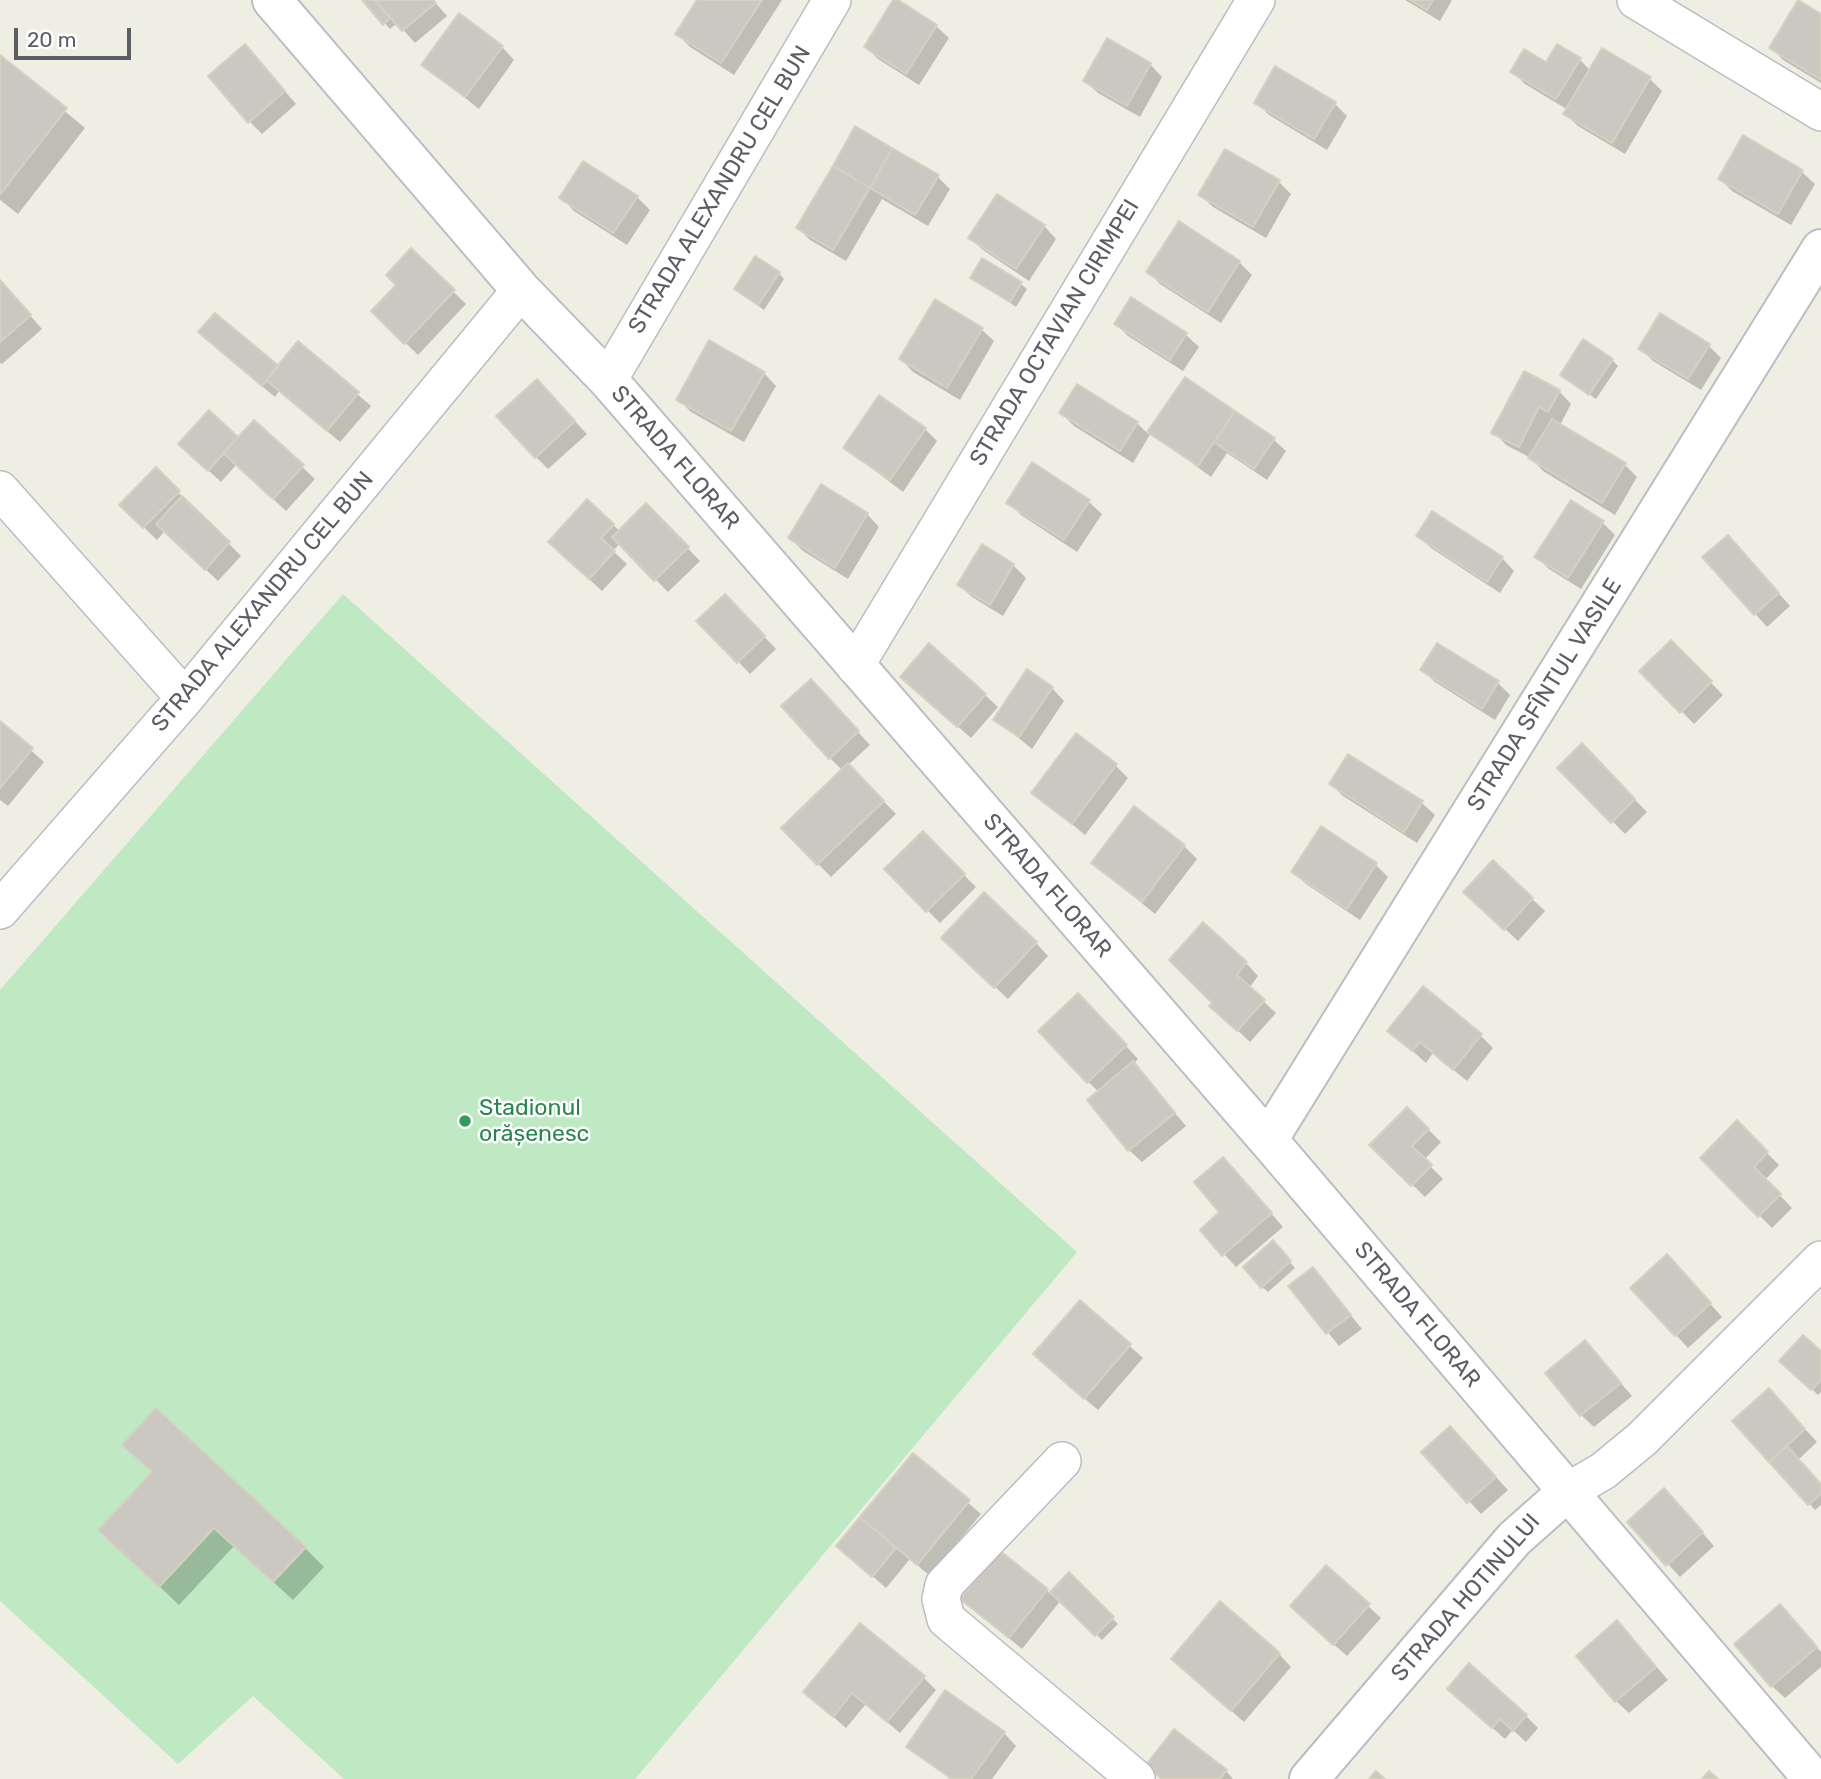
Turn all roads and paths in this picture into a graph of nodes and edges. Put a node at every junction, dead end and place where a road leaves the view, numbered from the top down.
1 (272, 0) edge
2 (832, 0) edge
3 (1256, 0) edge
4 (1636, 0) edge
5 (1821, 111) edge
6 (1821, 249) edge
7 (521, 290) junction
8 (608, 380) junction
9 (0, 489) edge
10 (855, 666) junction
11 (185, 698) junction
12 (0, 910) edge
13 (1268, 1140) junction
14 (1821, 1259) edge
15 (1062, 1461) dead end
16 (1567, 1492) junction
17 (1136, 1779) edge
18 (1309, 1779) edge
19 (1814, 1779) edge

1 - 7 street, STRADA FLORAR
2 - 8 street, STRADA ALEXANDRU CEL BUN
3 - 10 street, STRADA OCTAVIAN CIRIMPEI
4 - 5 street
6 - 13 street, STRADA SFÎNTUL VASILE
7 - 8 street, STRADA FLORAR
7 - 11 street, STRADA ALEXANDRU CEL BUN
8 - 10 street, STRADA FLORAR
9 - 11 street
10 - 13 street, STRADA FLORAR
11 - 12 street, STRADA ALEXANDRU CEL BUN
13 - 16 street, STRADA FLORAR
14 - 16 street, STRADA HOTINULUI
15 - 17 street
16 - 18 street, STRADA HOTINULUI
16 - 19 street, STRADA FLORAR

